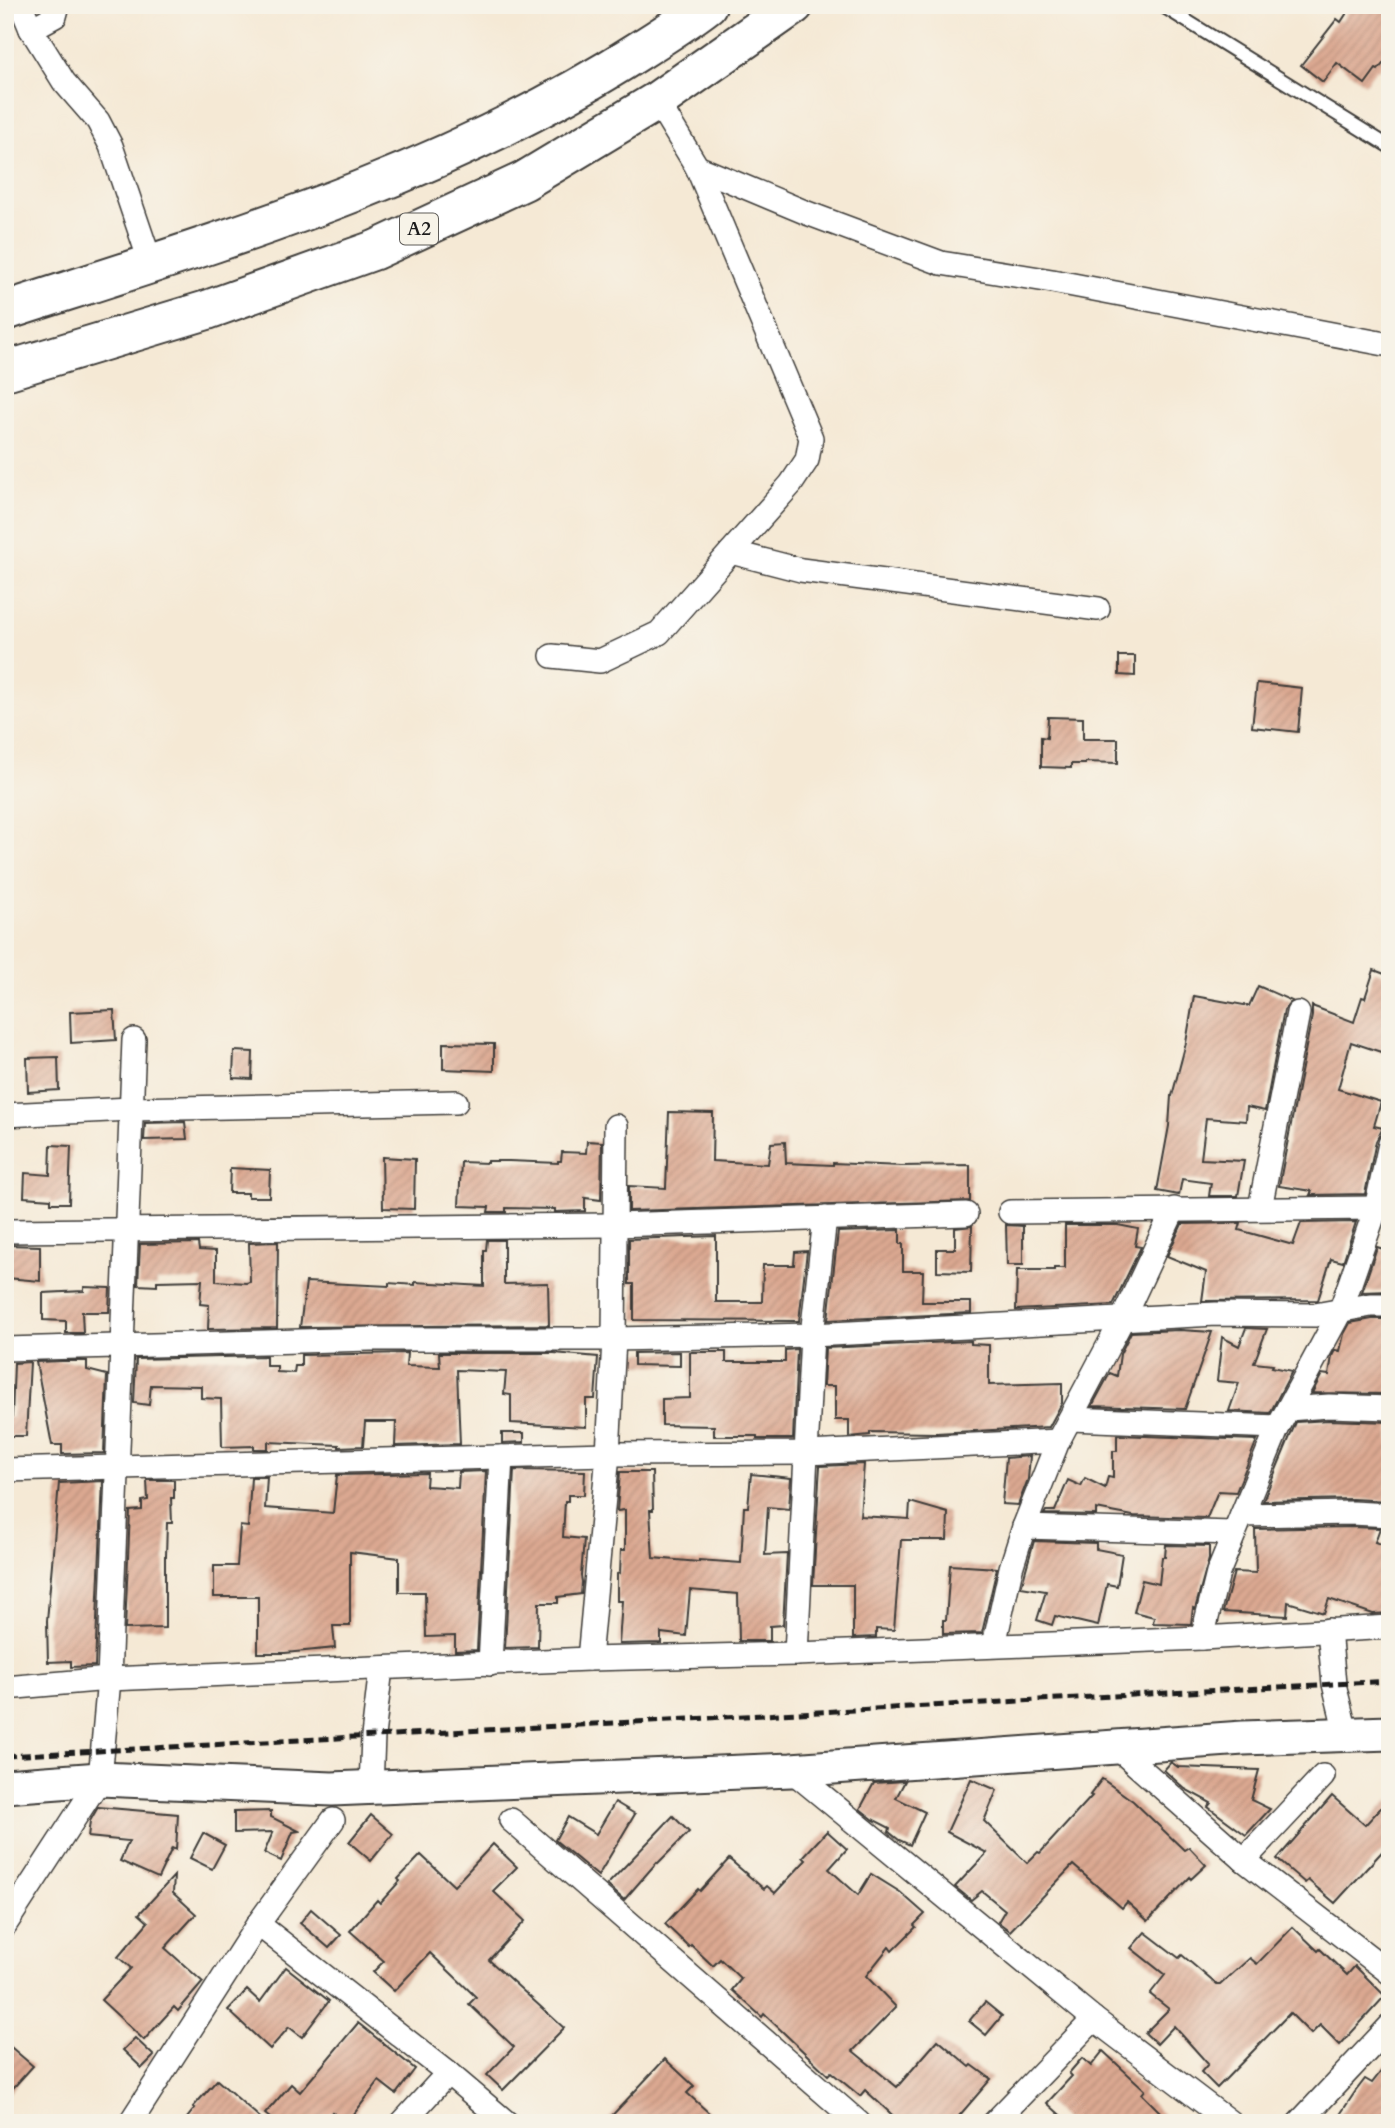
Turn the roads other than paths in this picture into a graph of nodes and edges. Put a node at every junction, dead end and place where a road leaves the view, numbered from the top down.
1 (21, 5) edge
2 (58, 5) edge
3 (708, 5) edge
4 (794, 5) edge
5 (1161, 5) edge
6 (31, 29) junction
7 (657, 100) junction
8 (1390, 147) edge
9 (697, 167) junction
10 (151, 264) junction
11 (5, 311) edge
12 (1389, 343) edge
13 (5, 371) edge
14 (731, 552) junction
15 (1098, 609) dead end
16 (552, 656) dead end
17 (1298, 1013) dead end
18 (134, 1040) dead end
19 (456, 1102) dead end
20 (131, 1109) junction
21 (5, 1115) edge
22 (616, 1126) dead end
23 (1390, 1144) edge
24 (1385, 1184) edge
25 (1260, 1208) junction
26 (1376, 1208) junction
27 (1174, 1209) junction
28 (1010, 1212) dead end
29 (966, 1214) dead end
30 (825, 1219) junction
31 (614, 1225) junction
32 (126, 1229) junction
33 (5, 1231) edge
34 (1390, 1305) edge
35 (1340, 1312) junction
36 (1122, 1320) junction
37 (812, 1335) junction
38 (614, 1339) junction
39 (121, 1346) junction
40 (5, 1349) edge
41 (1390, 1408) edge
42 (1283, 1418) junction
43 (1070, 1419) junction
44 (1058, 1441) junction
45 (807, 1453) junction
46 (608, 1454) junction
47 (501, 1457) junction
48 (117, 1467) junction
49 (5, 1470) edge
50 (1390, 1515) edge
51 (1238, 1524) junction
52 (1024, 1527) junction
53 (1390, 1627) edge
54 (1329, 1630) junction
55 (1202, 1638) junction
56 (994, 1645) junction
57 (796, 1654) junction
58 (589, 1659) junction
59 (490, 1664) junction
60 (381, 1668) junction
61 (109, 1679) junction
62 (5, 1688) edge
63 (1346, 1733) junction
64 (1390, 1733) edge
65 (1115, 1746) junction
66 (791, 1770) junction
67 (1324, 1776) dead end
68 (100, 1779) junction
69 (5, 1786) edge
70 (371, 1787) junction
71 (333, 1820) dead end
72 (511, 1820) dead end
73 (1244, 1860) junction
74 (258, 1924) junction
75 (5, 1925) edge
76 (1390, 1973) edge
77 (1094, 2019) junction
78 (1390, 2026) edge
79 (448, 2073) junction
80 (130, 2123) edge
81 (402, 2123) edge
82 (507, 2123) edge
83 (859, 2123) edge
84 (994, 2123) edge
85 (1231, 2123) edge
86 (1299, 2123) edge

1 - 6 street
2 - 6 street
3 - 10 highway
4 - 7 highway, A2
5 - 8 lane
6 - 10 street
7 - 9 street
7 - 13 highway, A2
9 - 12 street
9 - 14 street
10 - 11 highway
14 - 15 street
14 - 16 street
17 - 25 street
18 - 20 street
19 - 20 street
20 - 21 street
20 - 32 street
22 - 31 street
23 - 24 street
24 - 26 street
25 - 26 street
25 - 27 street
26 - 35 street
27 - 28 street
27 - 36 street
29 - 30 street
30 - 31 street
30 - 37 street
31 - 32 street
31 - 38 street
32 - 33 street
32 - 39 street
34 - 35 street
35 - 36 street
35 - 42 street
36 - 37 street
36 - 43 street
37 - 38 street
37 - 45 street
38 - 39 street
38 - 46 street
39 - 40 street
39 - 48 street
41 - 42 street
42 - 43 street
42 - 51 street
43 - 44 street
44 - 45 street
44 - 52 street
45 - 46 street
45 - 57 street
46 - 47 street
46 - 58 street
47 - 48 street
47 - 59 street
48 - 49 street
48 - 61 street
50 - 51 street
51 - 52 street
51 - 55 street
52 - 56 street
53 - 54 street
54 - 55 street
54 - 63 street
55 - 56 street
56 - 57 street
57 - 58 street
58 - 59 street
59 - 60 street
60 - 61 street
60 - 70 street
61 - 62 street
61 - 68 street
63 - 64 main road
63 - 65 main road
65 - 66 main road
65 - 73 street
66 - 70 main road
66 - 77 street
67 - 73 street
68 - 69 main road
68 - 70 main road
68 - 75 street
71 - 74 street
72 - 83 street
73 - 76 street
74 - 79 street
74 - 80 street
77 - 84 street
77 - 85 street
78 - 86 street
79 - 81 street
79 - 82 street

